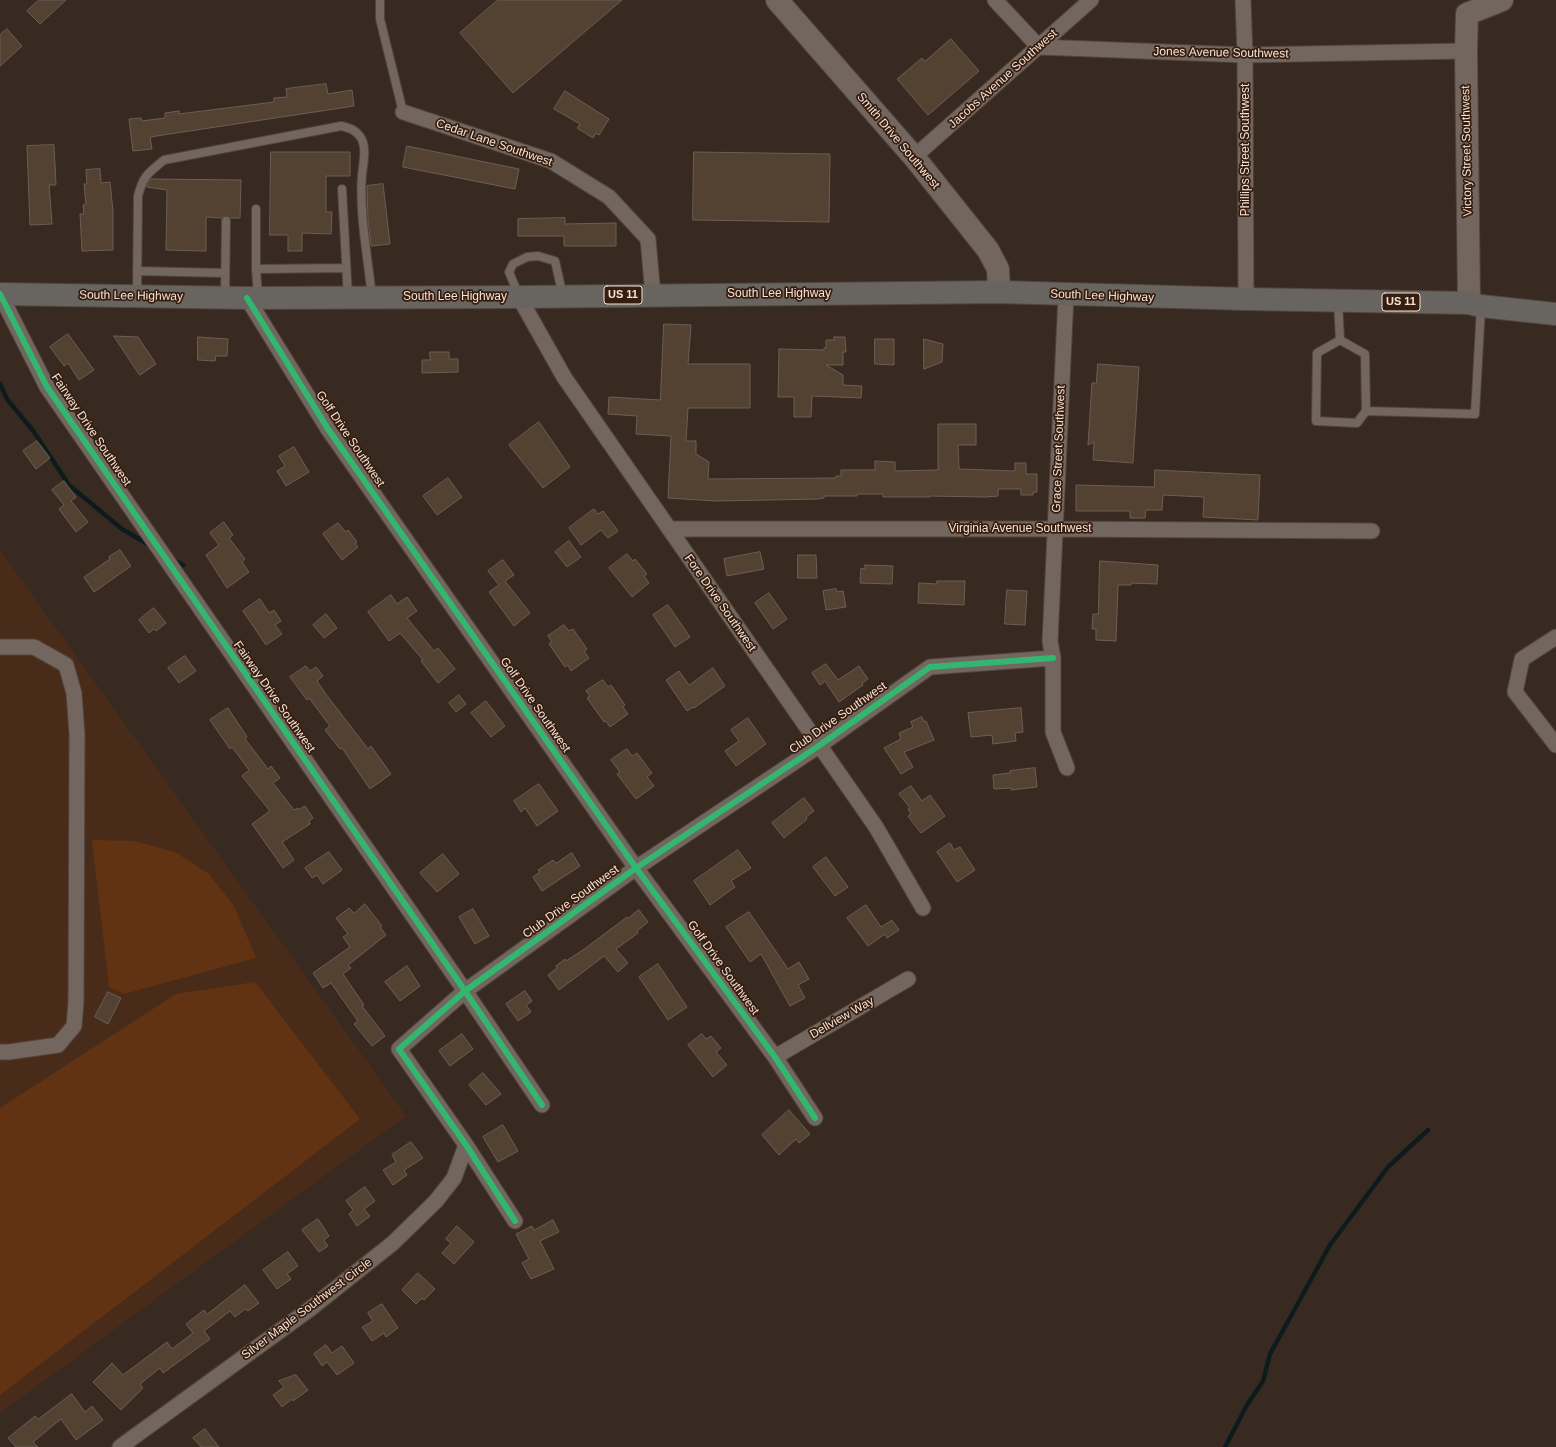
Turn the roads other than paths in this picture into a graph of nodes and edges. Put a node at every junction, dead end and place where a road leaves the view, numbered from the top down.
1 (380, 0) edge
2 (777, 0) edge
3 (995, 0) edge
4 (1091, 0) edge
5 (1243, 0) edge
6 (1502, 0) edge
7 (1468, 7) edge
8 (1039, 46) junction
9 (1466, 51) junction
10 (1246, 55) junction
11 (403, 112) joint
12 (914, 157) junction
13 (342, 190) dead end
14 (256, 209) dead end
15 (226, 221) dead end
16 (346, 268) junction
17 (256, 269) junction
18 (137, 271) junction
19 (225, 273) junction
20 (999, 292) junction
21 (0, 294) edge
22 (653, 295) junction
23 (1066, 295) junction
24 (137, 296) junction
25 (563, 296) junction
26 (225, 297) junction
27 (348, 297) junction
28 (372, 297) junction
29 (519, 297) junction
30 (252, 298) junction
31 (1246, 299) junction
32 (1338, 301) junction
33 (1475, 304) junction
34 (1556, 314) edge
35 (1340, 340) junction
36 (1366, 411) junction
37 (669, 529) junction
38 (1056, 529) junction
39 (1372, 531) dead end
40 (1556, 637) edge
41 (0, 647) edge
42 (1053, 658) junction
43 (820, 745) junction
44 (1556, 745) edge
45 (1067, 768) dead end
46 (636, 868) junction
47 (923, 908) dead end
48 (908, 979) dead end
49 (465, 991) junction
50 (0, 1052) edge
51 (775, 1057) junction
52 (542, 1105) dead end
53 (814, 1118) dead end
54 (466, 1145) junction
55 (515, 1221) dead end
56 (120, 1447) edge

1 - 11 lane
2 - 12 street, Smith Drive Southwest
3 - 8 street
4 - 8 street, Jacobs Avenue Southwest
5 - 10 street, Phillips Street Southwest
6 - 7 street
7 - 9 street, Victory Street Southwest
8 - 10 street, Jones Avenue Southwest
8 - 12 street, Jacobs Avenue Southwest
9 - 10 street, Jones Avenue Southwest
9 - 33 street, Victory Street Southwest
10 - 31 street, Phillips Street Southwest
11 - 22 street, Cedar Lane Southwest
12 - 20 street, Smith Drive Southwest
13 - 16 lane
14 - 17 lane
15 - 19 lane
16 - 17 lane
16 - 27 lane
17 - 30 lane
18 - 19 lane
18 - 24 lane
18 - 28 lane
19 - 26 lane
20 - 22 main road, South Lee Highway / US 11
20 - 23 main road, South Lee Highway / US 11
21 - 24 main road, South Lee Highway / US 11
21 - 49 street, Fairway Drive Southwest
22 - 25 main road, South Lee Highway / US 11
23 - 31 main road, South Lee Highway / US 11
23 - 38 street, Grace Street Southwest
24 - 26 main road, South Lee Highway / US 11
25 - 29 main road, South Lee Highway / US 11
25 - 29 lane
26 - 30 main road, South Lee Highway / US 11
27 - 28 main road, South Lee Highway / US 11
27 - 30 main road, South Lee Highway / US 11
28 - 29 main road, South Lee Highway / US 11
29 - 37 street, Fore Drive Southwest
30 - 46 street, Golf Drive Southwest
31 - 32 main road, South Lee Highway / US 11
32 - 33 main road, South Lee Highway / US 11
32 - 35 lane
33 - 34 main road, South Lee Highway / US 11
33 - 36 lane
35 - 36 lane
35 - 36 lane
37 - 38 street, Virginia Avenue Southwest
37 - 43 street, Fore Drive Southwest
38 - 39 street, Virginia Avenue Southwest
38 - 42 street, Grace Street Southwest
40 - 44 street
41 - 50 street
42 - 43 street, Club Drive Southwest
42 - 45 street, Grace Street Southwest
43 - 46 street, Club Drive Southwest
43 - 47 street, Fore Drive Southwest
46 - 49 street, Club Drive Southwest
46 - 51 street, Golf Drive Southwest
48 - 51 street, Dellview Way
49 - 52 street, Fairway Drive Southwest
49 - 54 street, Club Drive Southwest
51 - 53 street, Golf Drive Southwest
54 - 55 street, Club Drive Southwest
54 - 56 street, Silver Maple Southwest Circle

